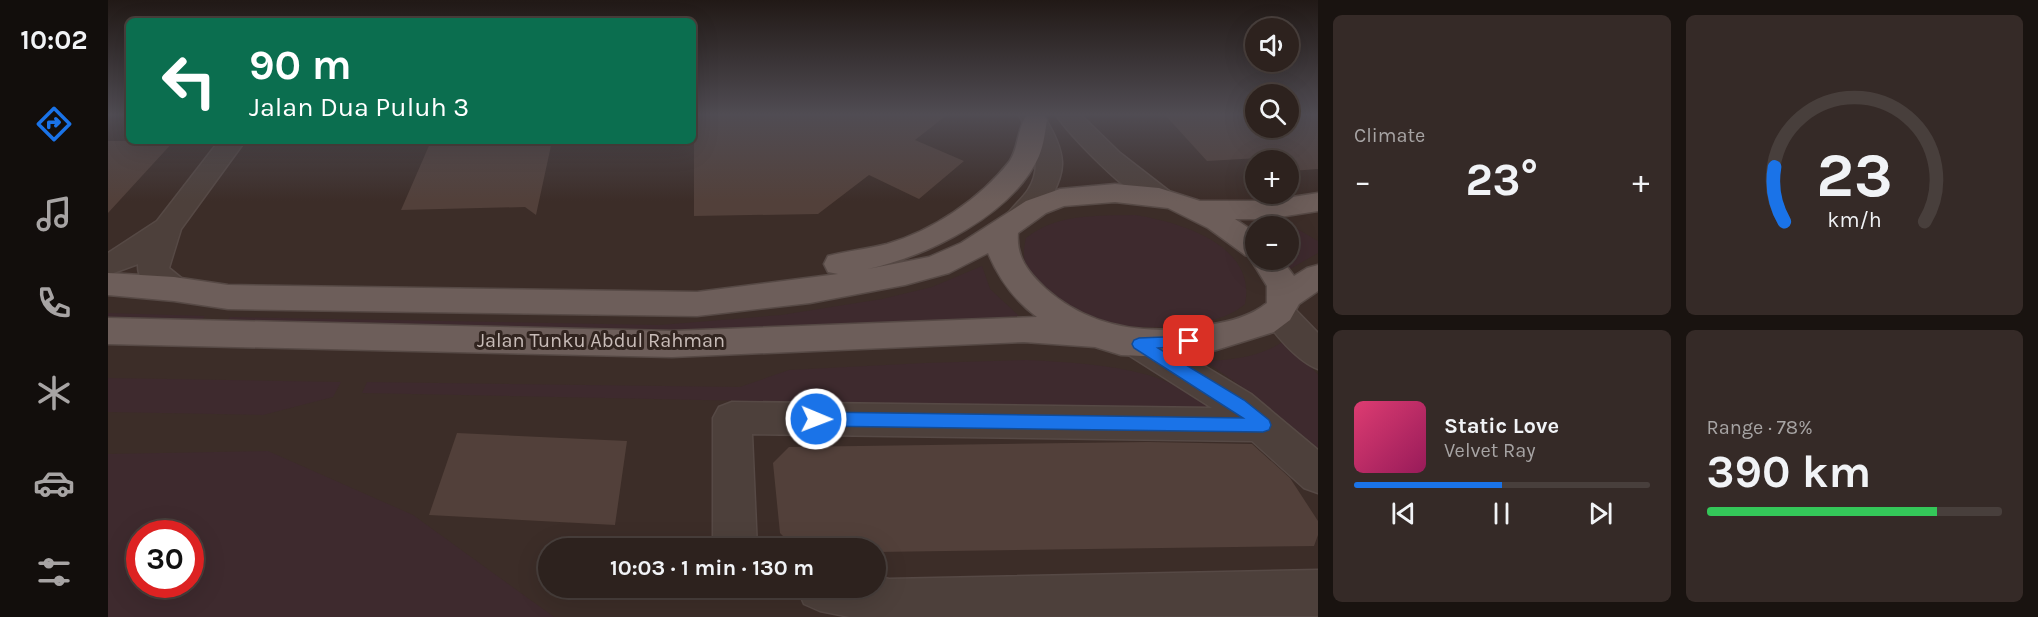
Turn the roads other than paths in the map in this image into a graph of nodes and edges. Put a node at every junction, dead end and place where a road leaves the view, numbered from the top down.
1 (230, 144) edge
2 (1029, 144) edge
3 (1046, 144) edge
4 (1093, 144) edge
5 (1159, 197) junction
6 (1318, 202) edge
7 (1200, 210) junction
8 (1012, 222) junction
9 (167, 228) junction
10 (1245, 240) edge
11 (108, 264) edge
12 (1273, 270) edge
13 (1318, 276) edge
14 (108, 284) edge
15 (174, 289) junction
16 (697, 304) junction
17 (1281, 306) junction
18 (108, 331) edge
19 (1094, 334) junction
20 (1139, 344) junction
21 (1318, 355) edge
22 (1263, 425) junction
23 (1318, 475) edge
24 (735, 538) edge
25 (1318, 593) edge
26 (869, 598) edge
27 (1066, 608) edge

1 - 9 street
2 - 16 main road
3 - 8 street
4 - 5 street
5 - 7 main road, Jalan Tunku Abdul Rahman
5 - 8 main road, Jalan Tunku Abdul Rahman
6 - 7 main road
7 - 10 main road
8 - 16 main road, Jalan Tunku Abdul Rahman
8 - 19 main road
9 - 11 street
9 - 15 street
12 - 17 main road
13 - 17 main road
14 - 15 main road, Jalan Tunku Abdul Rahman
15 - 16 main road, Jalan Tunku Abdul Rahman
17 - 20 main road
17 - 21 street
18 - 19 main road, Jalan Tunku Abdul Rahman
19 - 20 main road
20 - 22 street
22 - 23 street
22 - 24 street
25 - 27 street
26 - 27 street

